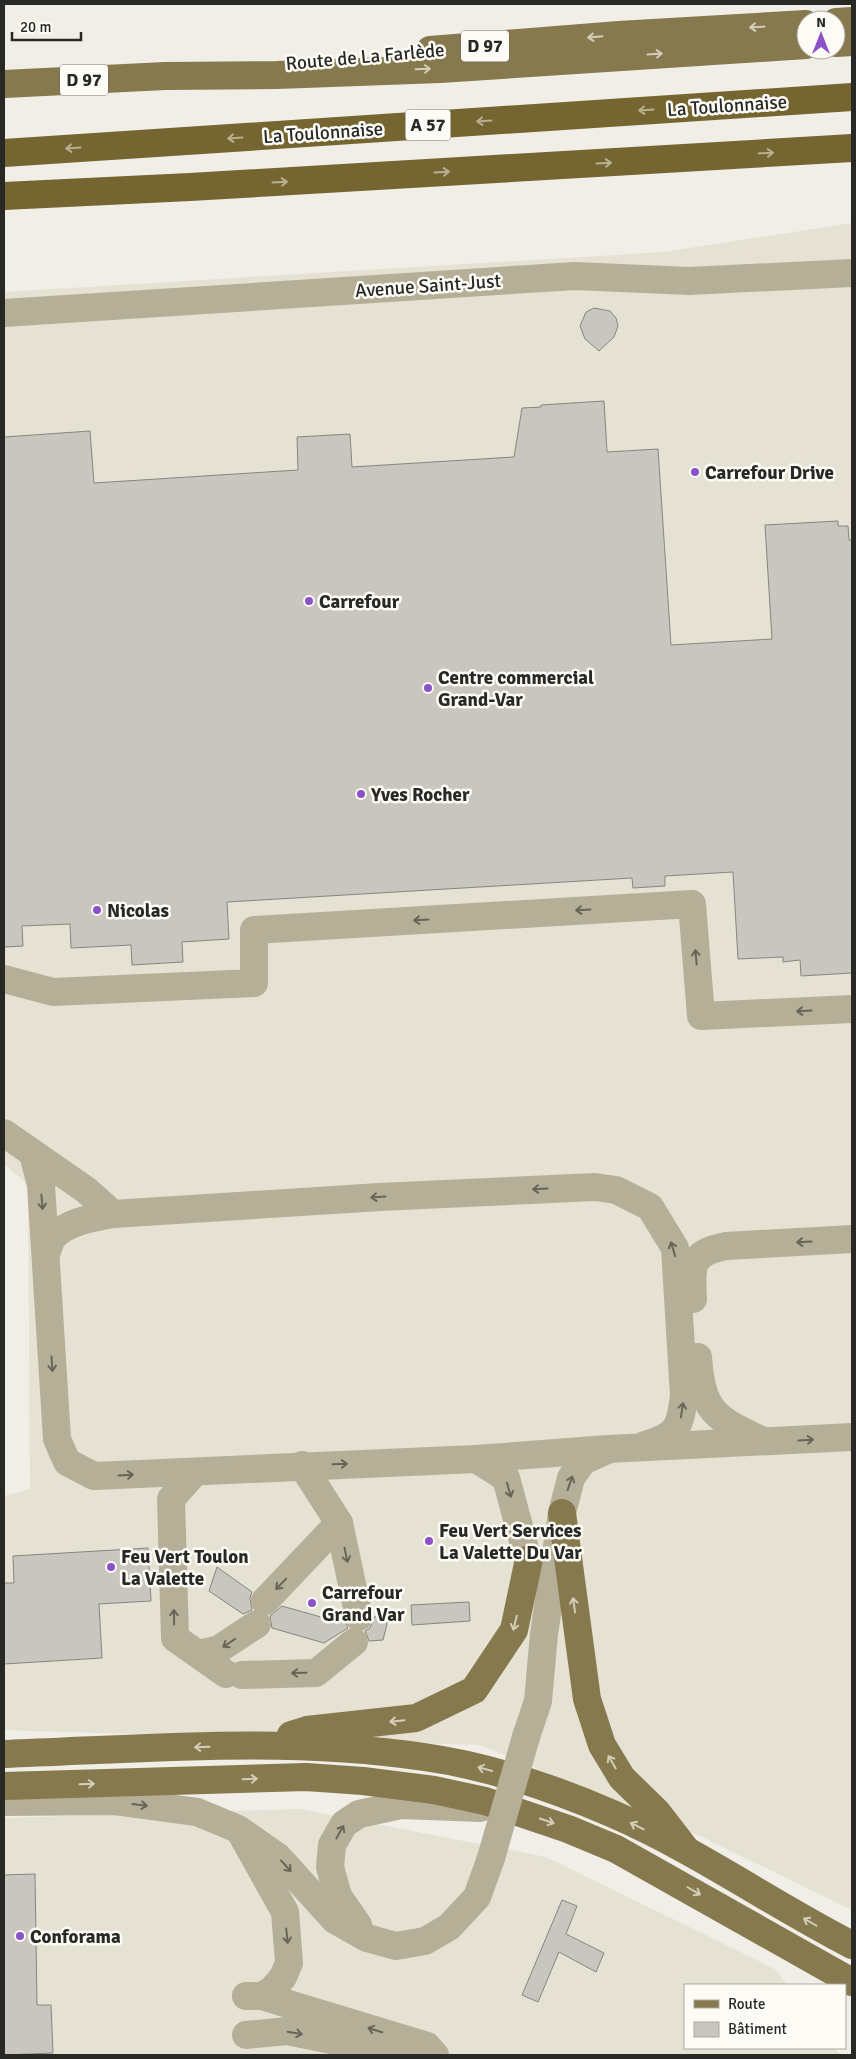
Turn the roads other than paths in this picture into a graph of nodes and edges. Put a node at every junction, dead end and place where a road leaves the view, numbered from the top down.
1 (796, 25) edge
2 (796, 46) edge
3 (164, 76) junction
4 (4, 84) edge
5 (852, 96) edge
6 (852, 148) edge
7 (4, 153) edge
8 (190, 187) junction
9 (4, 196) edge
10 (4, 208) edge
11 (852, 273) edge
12 (4, 313) edge
13 (4, 978) edge
14 (852, 1009) edge
15 (4, 1133) edge
16 (33, 1154) junction
17 (113, 1214) junction
18 (852, 1239) edge
19 (46, 1254) junction
20 (852, 1438) edge
21 (764, 1442) junction
22 (635, 1448) junction
23 (608, 1449) junction
24 (476, 1459) junction
25 (302, 1465) junction
26 (195, 1472) junction
27 (562, 1513) junction
28 (339, 1523) junction
29 (529, 1559) junction
30 (544, 1634) junction
31 (198, 1654) junction
32 (263, 1744) junction
33 (4, 1754) edge
34 (4, 1786) edge
35 (4, 1802) edge
36 (513, 1810) junction
37 (238, 1829) junction
38 (688, 1852) junction
39 (367, 1938) junction
40 (852, 1945) edge
41 (852, 1982) edge
42 (246, 2035) dead end
43 (406, 2055) edge
44 (435, 2055) edge

1 -> 3 main road, Route de La Farlède / D 97
3 -> 2 main road, Route de La Farlède / D 97
3 - 4 main road, Route de La Farlède / D 97
5 -> 7 highway, La Toulonnaise / A 57
8 -> 6 highway
8 - 9 highway
8 - 10 highway
11 - 12 street, Avenue Saint-Just
14 -> 13 street
15 - 16 street
16 - 17 street
16 -> 19 street
17 - 19 street
22 -> 17 street
18 -> 21 street
19 -> 26 street
21 -> 20 street
21 - 22 street
22 - 23 street
23 - 24 street
27 -> 23 street
25 -> 24 street
24 -> 29 street
25 - 26 street
25 - 28 street
31 -> 26 street
27 - 30 street
38 -> 27 main road
28 -> 31 street
28 -> 31 street
29 - 30 street
29 -> 32 main road
30 - 39 street, bridge
32 -> 33 main road
38 -> 32 main road
34 -> 36 main road
35 -> 37 street
39 -> 36 street
36 -> 41 main road
37 -> 39 street
37 - 44 street
40 -> 38 main road
42 -> 43 street

